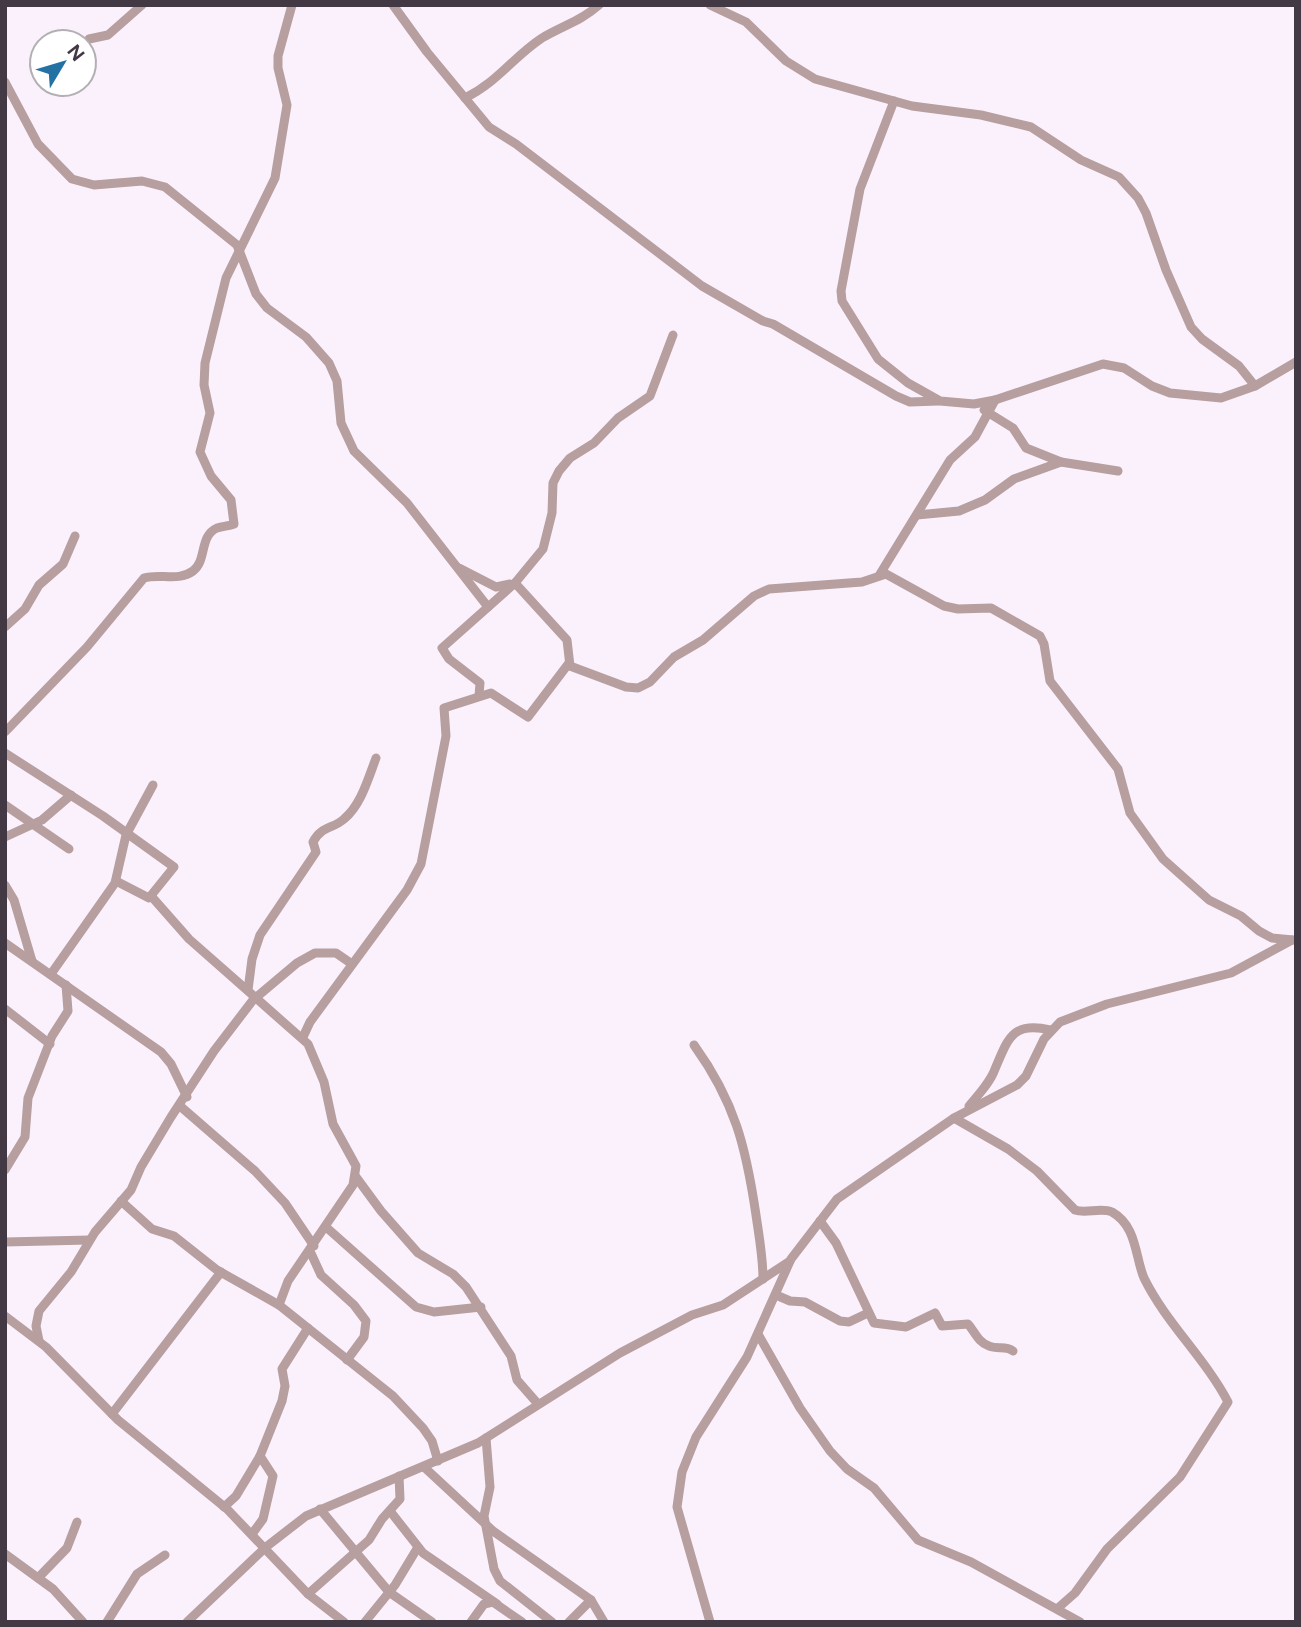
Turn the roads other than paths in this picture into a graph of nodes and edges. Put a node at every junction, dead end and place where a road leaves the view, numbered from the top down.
1 (142, 5) edge
2 (292, 5) edge
3 (393, 5) edge
4 (599, 5) edge
5 (710, 5) edge
6 (98, 35) edge
7 (5, 82) edge
8 (465, 98) junction
9 (894, 101) junction
10 (240, 250) junction
11 (673, 334) dead end
12 (1296, 362) edge
13 (1255, 386) junction
14 (995, 400) junction
15 (940, 401) junction
16 (974, 404) junction
17 (987, 412) junction
18 (1061, 462) junction
19 (1118, 471) dead end
20 (917, 515) junction
21 (75, 536) dead end
22 (459, 568) junction
23 (880, 574) junction
24 (513, 583) junction
25 (488, 607) junction
26 (5, 627) edge
27 (569, 663) junction
28 (479, 696) junction
29 (5, 732) edge
30 (5, 752) edge
31 (376, 758) dead end
32 (153, 785) dead end
33 (71, 795) junction
34 (5, 805) edge
35 (33, 824) junction
36 (126, 835) junction
37 (5, 837) edge
38 (69, 849) dead end
39 (116, 881) junction
40 (5, 885) edge
41 (152, 897) junction
42 (1294, 939) edge
43 (5, 943) edge
44 (32, 961) junction
45 (352, 964) junction
46 (51, 974) junction
47 (66, 985) junction
48 (248, 990) junction
49 (256, 997) junction
50 (5, 1009) edge
51 (1050, 1030) junction
52 (303, 1037) junction
53 (50, 1044) junction
54 (694, 1045) dead end
55 (187, 1097) junction
56 (180, 1106) junction
57 (966, 1110) junction
58 (954, 1118) junction
59 (5, 1170) edge
60 (356, 1177) junction
61 (121, 1201) junction
62 (820, 1221) junction
63 (326, 1227) junction
64 (89, 1240) junction
65 (5, 1242) edge
66 (312, 1249) junction
67 (792, 1259) junction
68 (221, 1272) junction
69 (767, 1276) junction
70 (782, 1283) junction
71 (776, 1295) junction
72 (279, 1306) junction
73 (481, 1307) junction
74 (868, 1312) junction
75 (5, 1316) edge
76 (307, 1328) junction
77 (758, 1334) junction
78 (39, 1341) junction
79 (1013, 1352) dead end
80 (347, 1360) junction
81 (538, 1404) junction
82 (112, 1413) junction
83 (486, 1438) junction
84 (260, 1456) junction
85 (438, 1461) junction
86 (424, 1467) junction
87 (399, 1476) junction
88 (224, 1507) junction
89 (320, 1509) junction
90 (390, 1511) junction
91 (78, 1522) dead end
92 (485, 1522) junction
93 (252, 1534) junction
94 (265, 1547) junction
95 (418, 1547) junction
96 (355, 1552) junction
97 (5, 1554) edge
98 (165, 1555) dead end
99 (38, 1578) junction
100 (389, 1592) junction
101 (308, 1594) junction
102 (591, 1600) junction
103 (497, 1604) junction
104 (1058, 1608) junction
105 (83, 1622) edge
106 (107, 1622) edge
107 (187, 1622) edge
108 (344, 1622) edge
109 (365, 1622) edge
110 (432, 1622) edge
111 (471, 1622) edge
112 (522, 1622) edge
113 (552, 1622) edge
114 (569, 1622) edge
115 (604, 1622) edge
116 (710, 1622) edge
117 (1080, 1622) edge

1 - 6 street
2 - 10 street
3 - 8 street
4 - 8 street
5 - 9 street
7 - 10 street
8 - 15 street
9 - 13 street
9 - 15 street
10 - 22 street
10 - 29 street
11 - 24 street
12 - 13 street
13 - 14 street
14 - 16 street
14 - 17 street
15 - 16 street
16 - 17 street
17 - 18 street
17 - 20 street
18 - 19 street
18 - 20 street
20 - 23 street
21 - 26 street
22 - 24 street
22 - 25 street
23 - 27 street
23 - 42 street
24 - 25 street
24 - 27 street
25 - 28 street
27 - 28 street
28 - 45 street
30 - 33 street
31 - 48 street
32 - 36 street
33 - 35 street
33 - 36 street
34 - 35 street
35 - 37 street
35 - 38 street
36 - 39 street
36 - 41 street
39 - 41 street
39 - 46 street
40 - 44 street
41 - 48 street
42 - 51 street
43 - 44 street
44 - 46 street
45 - 49 street
45 - 52 street
46 - 47 street
47 - 53 street
47 - 55 street
48 - 49 street
49 - 52 street
49 - 55 street
50 - 53 street
51 - 57 street
51 - 57 street
52 - 60 street
53 - 59 street
54 - 69 street
55 - 56 street
56 - 61 street
56 - 66 street
57 - 58 street
58 - 62 street
58 - 104 street
60 - 63 street
60 - 73 street
61 - 64 street
61 - 68 street
62 - 67 street
62 - 74 street
63 - 66 street
63 - 73 street
64 - 65 street
64 - 78 street
66 - 72 street
66 - 80 street
67 - 69 street
67 - 70 street
68 - 72 street
68 - 82 street
69 - 70 street
69 - 81 street
70 - 71 street
71 - 74 street
71 - 77 street
72 - 76 street
73 - 81 street
74 - 79 street
75 - 78 street
76 - 80 street
76 - 84 street
77 - 104 street
77 - 116 street
78 - 82 street
80 - 85 street
81 - 83 street
82 - 88 street
83 - 85 street
83 - 92 street
84 - 88 street
84 - 93 street
85 - 86 street
86 - 87 street
86 - 92 street
87 - 89 street
87 - 90 street
88 - 93 street
89 - 94 street
89 - 96 street
90 - 95 street
90 - 96 street
91 - 99 street
92 - 102 street
92 - 113 street
93 - 94 street
94 - 101 street
94 - 107 street
95 - 100 street
95 - 103 street
96 - 100 street
96 - 101 street
97 - 99 street
98 - 106 street
99 - 105 street
100 - 109 street
100 - 110 street
101 - 108 street
102 - 114 street
102 - 115 street
103 - 111 street
103 - 112 street
104 - 117 street

